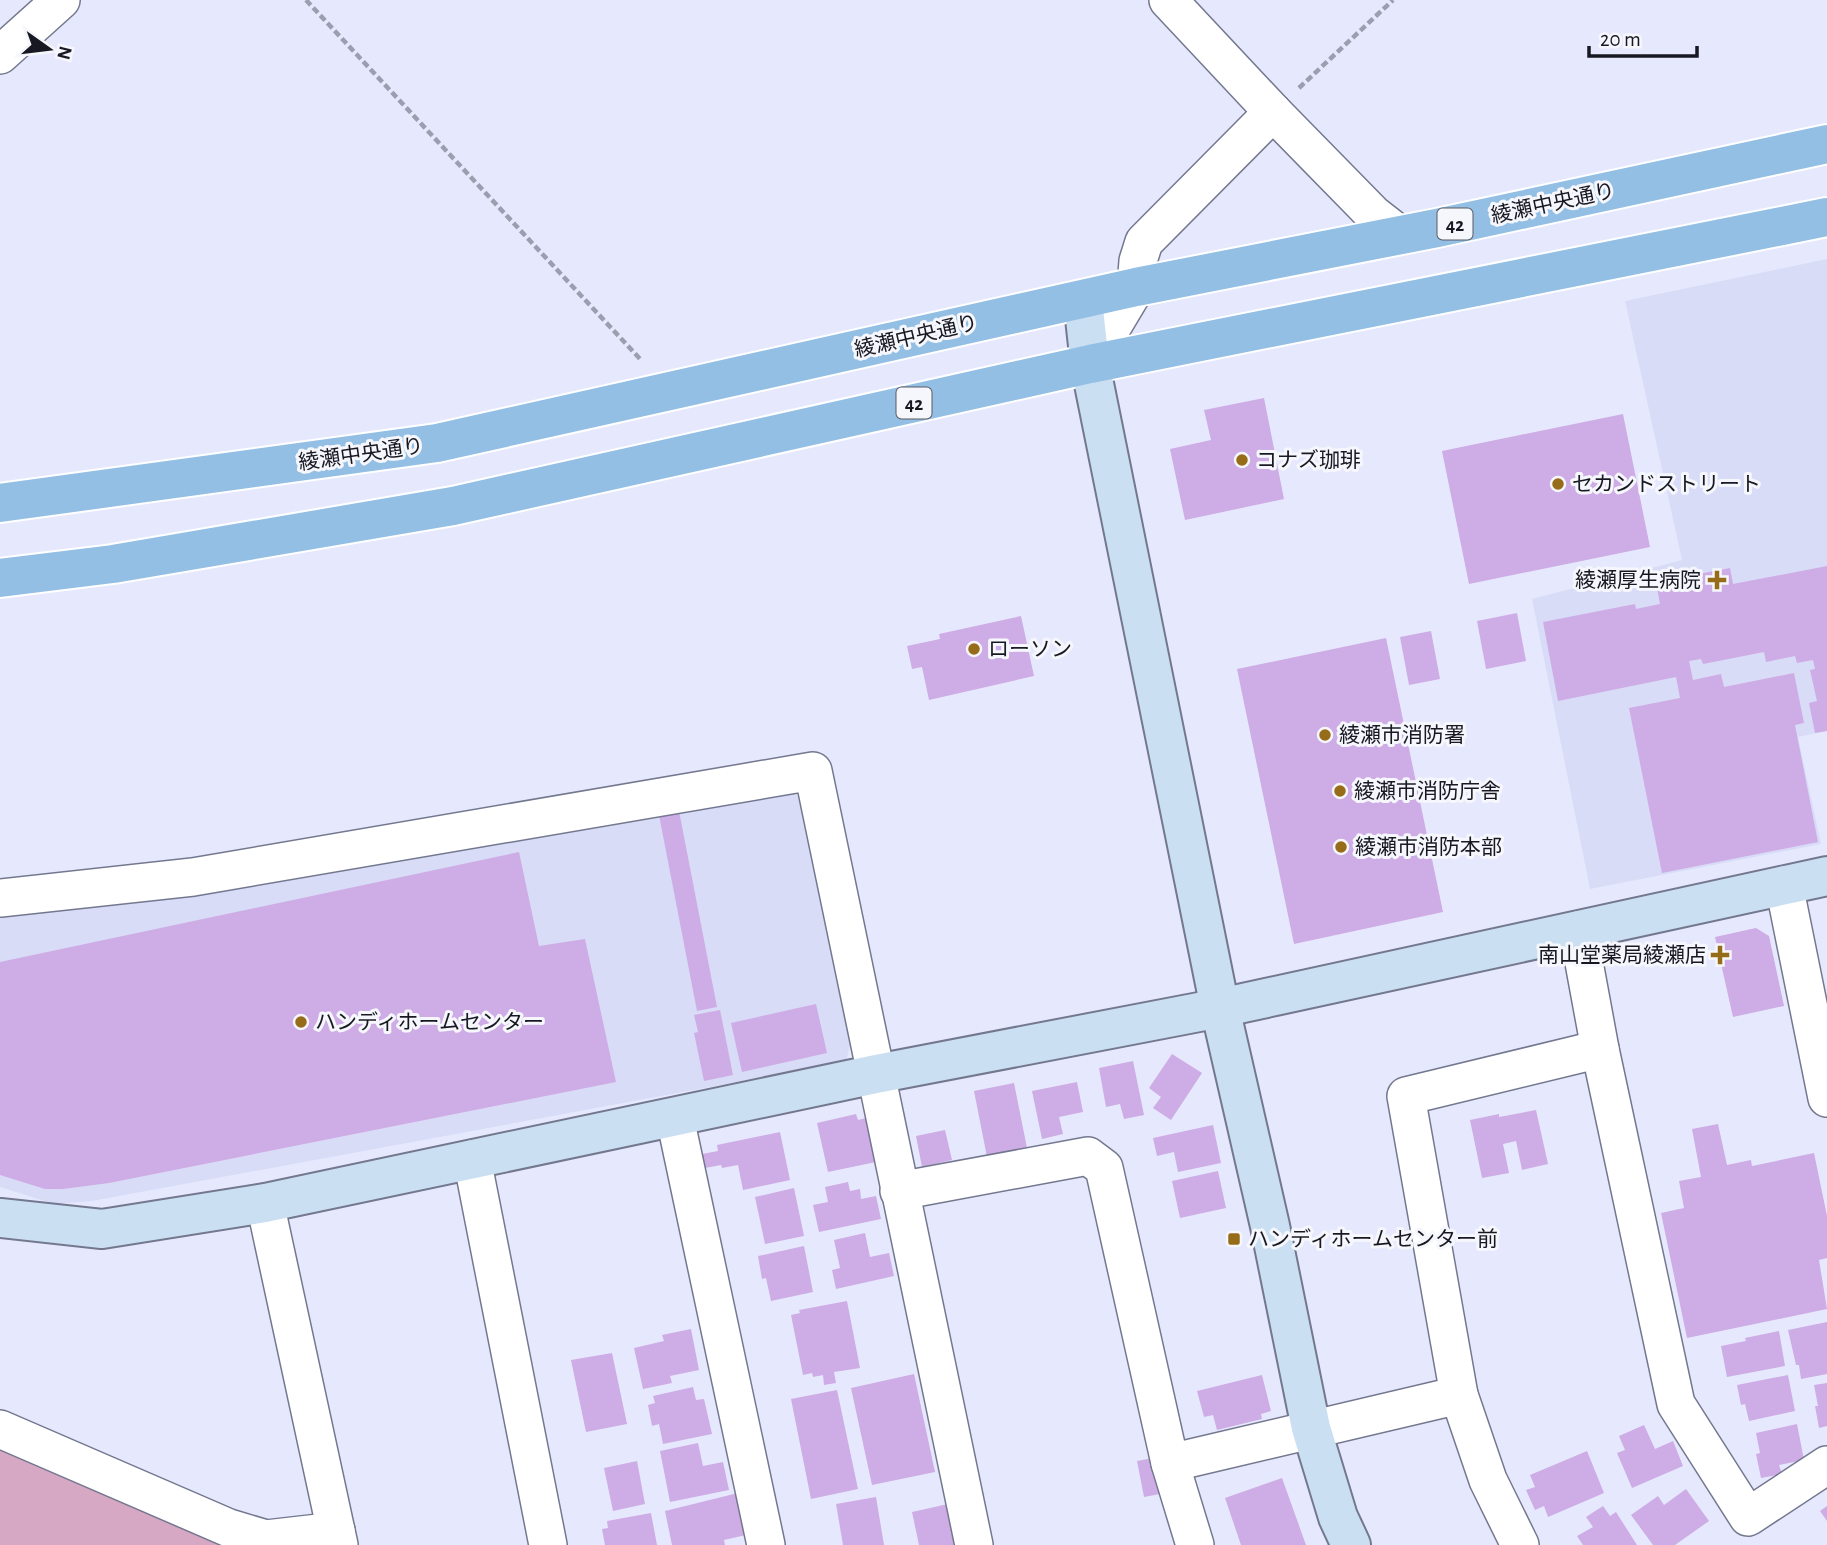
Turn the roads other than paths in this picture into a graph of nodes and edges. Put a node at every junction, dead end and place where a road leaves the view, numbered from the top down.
1 (61, 0) edge
2 (1168, 0) edge
3 (0, 55) edge
4 (1273, 112) junction
5 (1827, 144) edge
6 (1827, 217) edge
7 (1400, 235) junction
8 (1136, 287) junction
9 (1083, 300) junction
10 (1090, 364) junction
11 (0, 503) edge
12 (0, 578) edge
13 (1827, 876) edge
14 (1784, 885) junction
15 (0, 898) edge
16 (1578, 930) junction
17 (1220, 1008) junction
18 (1600, 1049) junction
19 (876, 1074) junction
20 (1827, 1098) edge
21 (675, 1118) junction
22 (472, 1159) junction
23 (900, 1191) junction
24 (265, 1203) junction
25 (0, 1218) edge
26 (1459, 1395) junction
27 (1311, 1428) junction
28 (0, 1429) edge
29 (1170, 1463) junction
30 (1827, 1465) edge
31 (338, 1538) edge
32 (548, 1545) edge
33 (766, 1545) edge
34 (974, 1545) edge
35 (1195, 1545) edge
36 (1351, 1545) edge
37 (1520, 1545) edge

1 - 3 street
2 - 4 street
4 - 7 street
4 - 8 street
5 - 7 main road, 綾瀬中央通り / 42
6 - 10 main road, 42
7 - 8 main road, 綾瀬中央通り / 42
8 - 9 main road, 綾瀬中央通り / 42
8 - 10 street
9 - 10 street
9 - 11 main road, 綾瀬中央通り / 42
10 - 12 main road, 42
10 - 17 street
13 - 14 street
14 - 16 street
14 - 20 street
15 - 19 street
16 - 17 street
16 - 18 street
17 - 19 street
17 - 27 street
18 - 26 street
18 - 30 street
19 - 21 street
19 - 23 street
21 - 22 street
21 - 33 street
22 - 24 street
22 - 32 street
23 - 29 street
23 - 34 street
24 - 25 street
24 - 31 street
26 - 27 street
26 - 37 street
27 - 29 street
27 - 36 street
28 - 31 street
29 - 35 street

